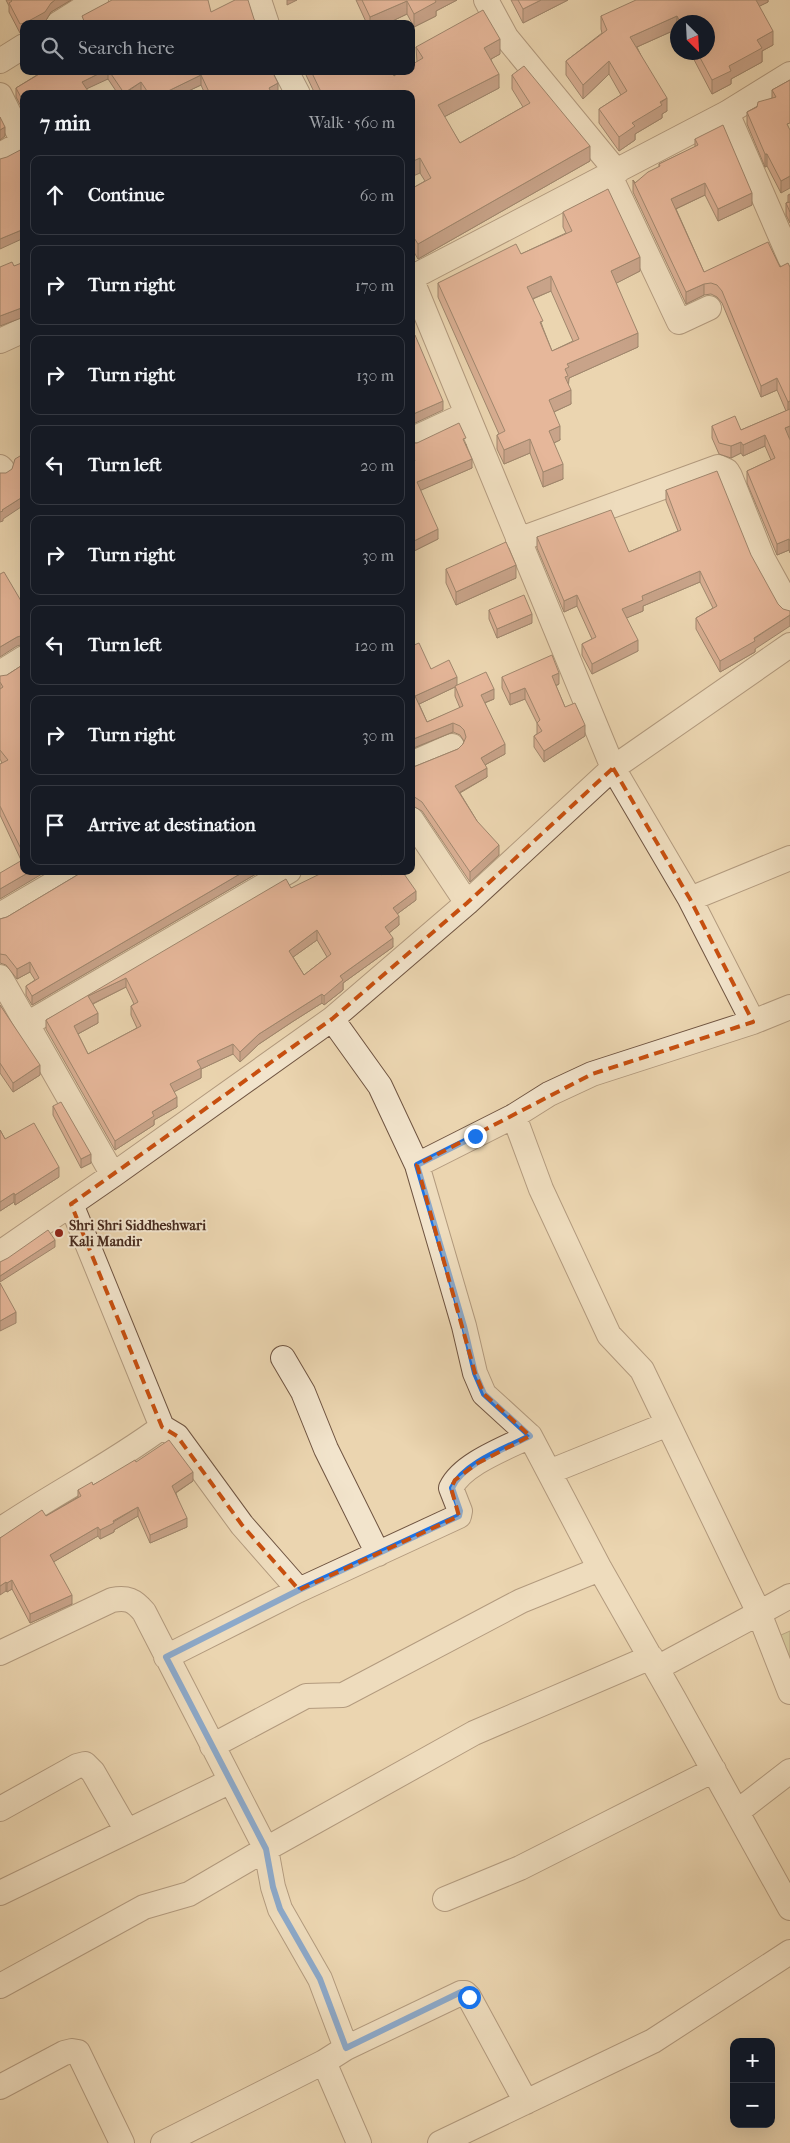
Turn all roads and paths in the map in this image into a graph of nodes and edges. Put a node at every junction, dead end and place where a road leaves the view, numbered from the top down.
1 (96, 0) edge
2 (259, 0) edge
3 (486, 0) edge
4 (64, 20) edge
5 (266, 20) edge
6 (20, 48) edge
7 (0, 61) edge
8 (790, 74) edge
9 (288, 75) edge
10 (296, 90) edge
11 (0, 95) edge
12 (727, 113) junction
13 (20, 136) edge
14 (20, 144) edge
15 (0, 155) edge
16 (614, 174) junction
17 (790, 258) edge
18 (415, 276) edge
19 (415, 288) edge
20 (709, 308) dead end
21 (20, 332) edge
22 (0, 341) edge
23 (467, 414) junction
24 (415, 438) edge
25 (518, 540) junction
26 (790, 608) edge
27 (790, 645) edge
28 (20, 660) edge
29 (0, 673) edge
30 (452, 746) dead end
31 (415, 762) edge
32 (613, 768) junction
33 (415, 825) edge
34 (790, 858) edge
35 (68, 875) edge
36 (281, 875) edge
37 (690, 899) junction
38 (467, 903) junction
39 (0, 915) edge
40 (0, 977) edge
41 (790, 1007) edge
42 (332, 1019) junction
43 (753, 1022) junction
44 (27, 1024) junction
45 (514, 1116) junction
46 (417, 1165) junction
47 (113, 1175) junction
48 (71, 1204) junction
49 (2, 1246) edge
50 (283, 1358) dead end
51 (668, 1424) junction
52 (162, 1427) junction
53 (530, 1436) junction
54 (549, 1472) junction
55 (0, 1530) edge
56 (378, 1554) junction
57 (600, 1569) junction
58 (299, 1590) junction
59 (790, 1596) edge
60 (759, 1613) junction
61 (0, 1653) edge
62 (166, 1657) junction
63 (654, 1662) junction
64 (790, 1692) edge
65 (212, 1746) junction
66 (714, 1770) junction
67 (790, 1772) edge
68 (231, 1782) junction
69 (0, 1809) edge
70 (737, 1812) junction
71 (127, 1831) junction
72 (266, 1849) junction
73 (0, 1893) edge
74 (445, 1899) dead end
75 (790, 1908) edge
76 (790, 1952) edge
77 (0, 1986) edge
78 (346, 2048) junction
79 (324, 2062) junction
80 (0, 2088) edge
81 (526, 2102) junction
82 (464, 2138) edge
83 (122, 2143) edge
84 (163, 2143) edge
85 (359, 2143) edge
86 (440, 2143) edge

1 - 4 street
2 - 5 street
3 - 16 street
6 - 7 street
8 - 12 street
9 - 10 street
11 - 13 street
12 - 16 street
12 - 17 street
14 - 15 street
16 - 18 street
16 - 20 street
19 - 23 street
21 - 22 street
23 - 24 street
23 - 25 street
25 - 26 street
25 - 32 street
27 - 32 street
28 - 29 street
30 - 31 street
32 - 37 street
32 - 38 street
33 - 38 street
34 - 37 street
35 - 39 street
36 - 44 street
37 - 43 street
38 - 42 street
40 - 44 street
41 - 43 street
42 - 46 street
42 - 47 street
43 - 45 street
44 - 47 street
45 - 46 street
45 - 51 street
46 - 53 street
47 - 48 street
48 - 49 street
48 - 52 street
50 - 56 street
51 - 54 street
51 - 60 street
52 - 55 street
52 - 58 street
53 - 54 street
53 - 56 street
54 - 57 street
56 - 58 street
57 - 63 street
57 - 65 street
58 - 62 street
59 - 60 street
60 - 63 street
60 - 64 street
61 - 62 street
62 - 65 street
63 - 66 street
63 - 72 street
65 - 68 street
66 - 70 street
66 - 74 street
67 - 70 street
68 - 71 street
68 - 72 street
69 - 71 street
70 - 75 street
71 - 73 street
72 - 77 street
72 - 78 street
76 - 81 street
78 - 79 street
78 - 81 street
79 - 84 street
79 - 85 street
80 - 83 street
81 - 82 street
82 - 86 street

